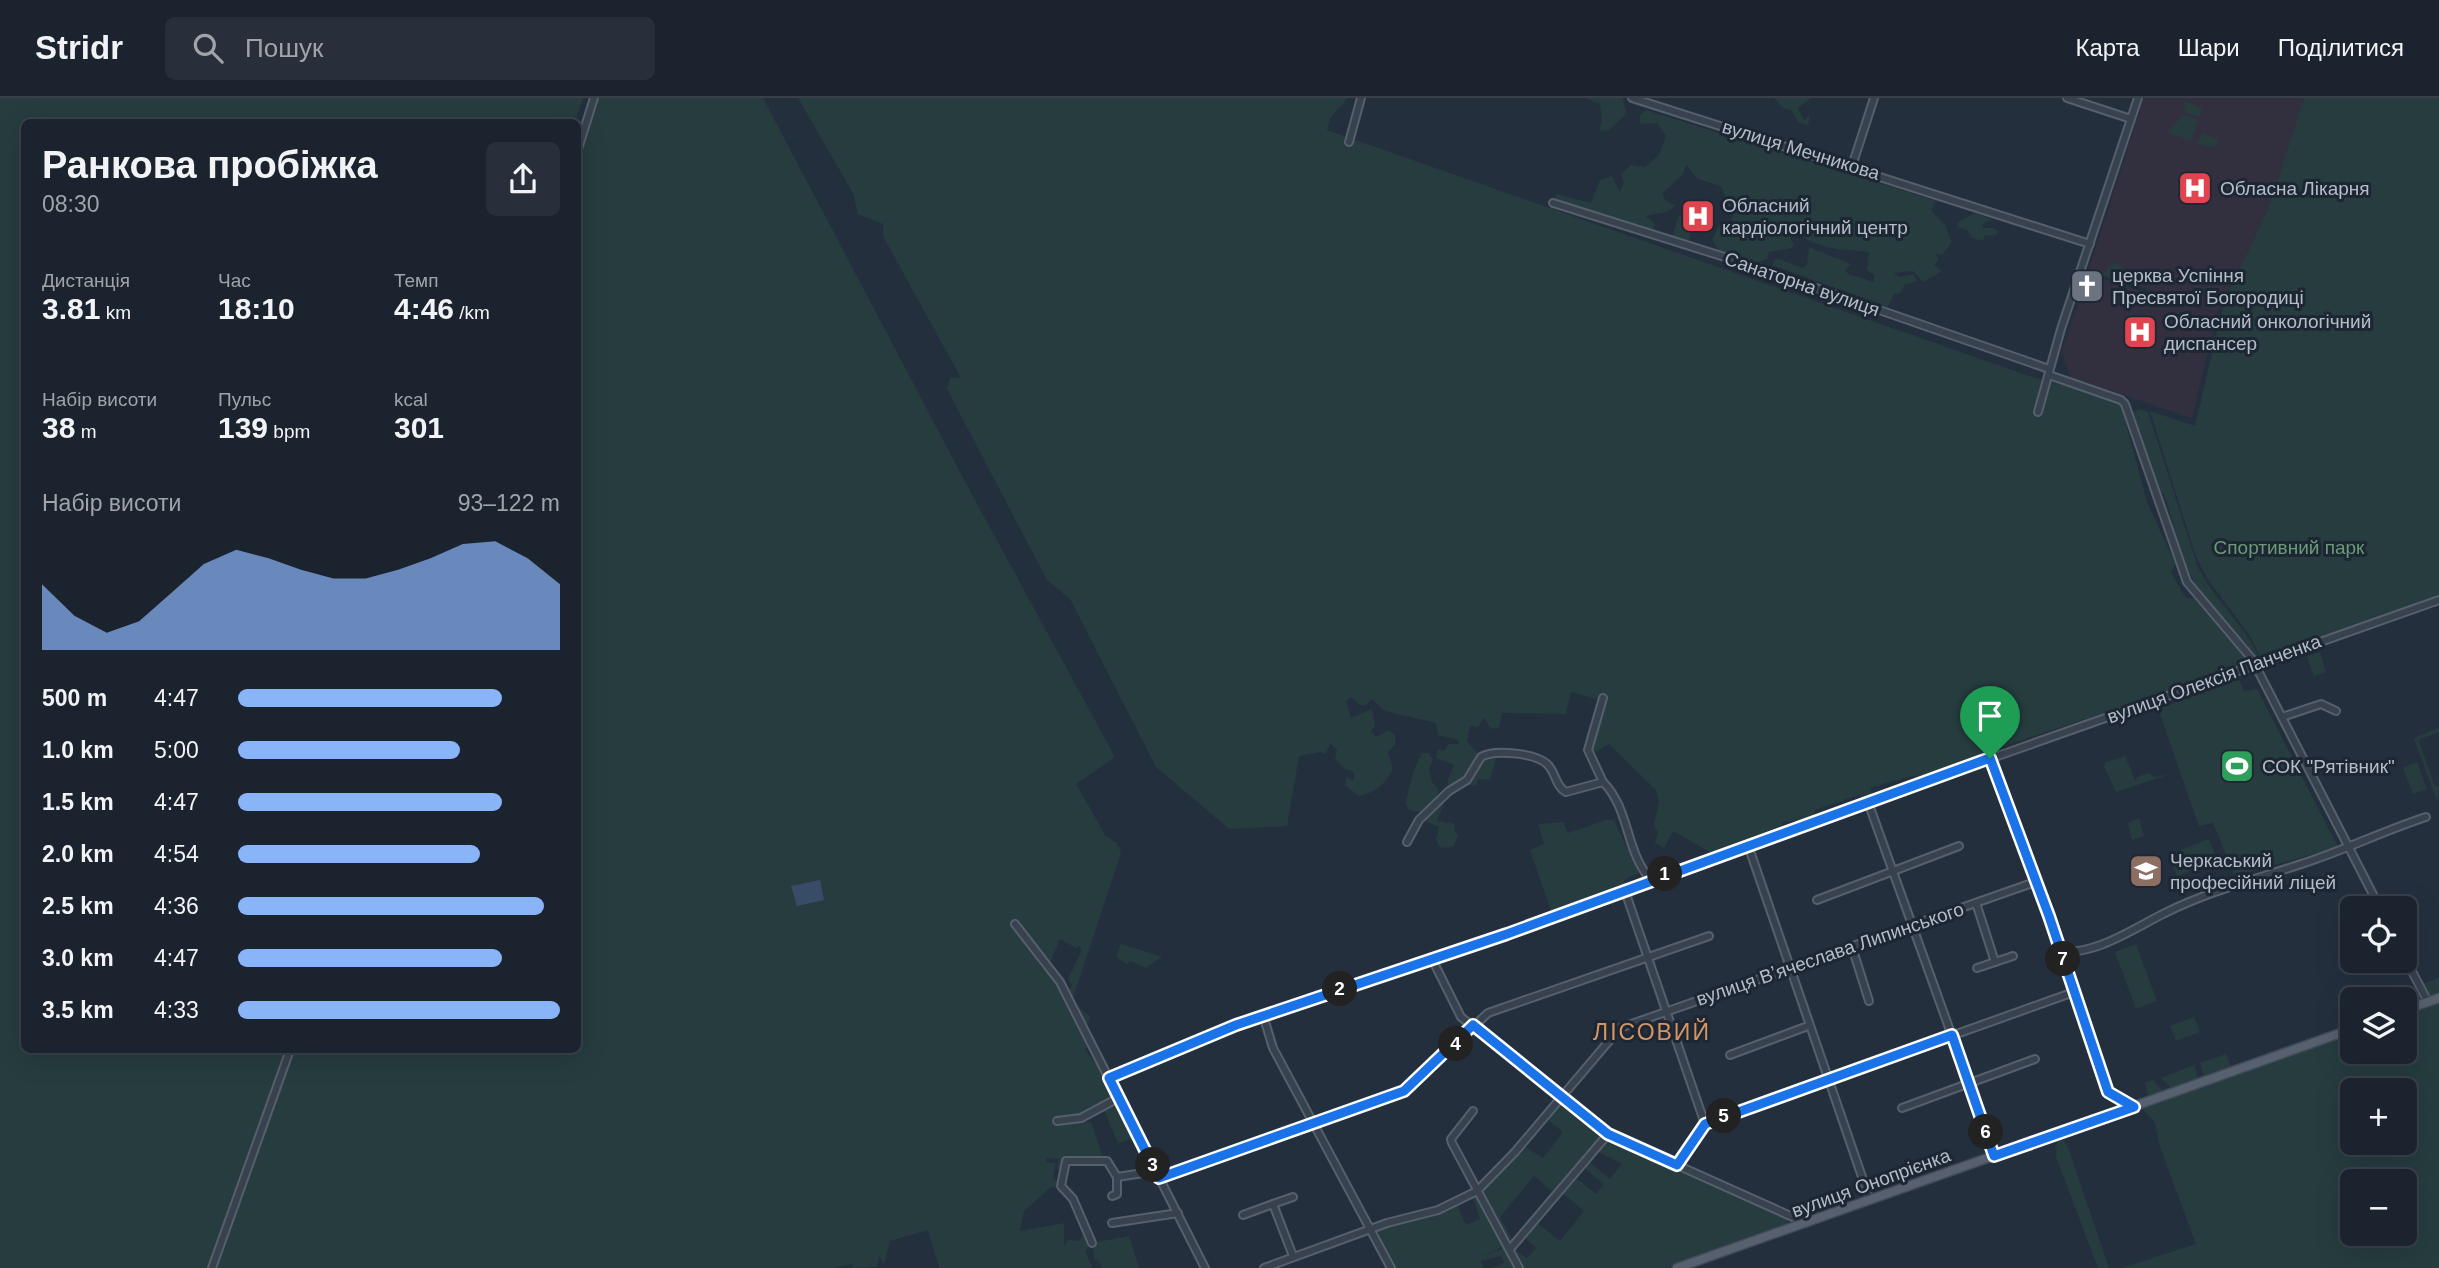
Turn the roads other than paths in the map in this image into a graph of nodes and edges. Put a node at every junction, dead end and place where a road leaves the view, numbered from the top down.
1 (594, 98) edge
2 (1361, 98) edge
3 (1632, 98) edge
4 (1874, 98) edge
5 (2067, 98) edge
6 (2138, 98) edge
7 (2131, 119) junction
8 (581, 139) edge
9 (1349, 142) dead end
10 (1852, 166) junction
11 (1553, 203) dead end
12 (2090, 244) junction
13 (2049, 372) junction
14 (2038, 412) dead end
15 (2439, 600) edge
16 (2255, 666) junction
17 (1603, 698) dead end
18 (2336, 711) dead end
19 (2282, 717) junction
20 (1990, 758) junction
21 (1603, 782) junction
22 (1868, 802) junction
23 (2426, 817) dead end
24 (1407, 842) dead end
25 (1748, 845) junction
26 (1959, 846) dead end
27 (2348, 847) junction
28 (1894, 872) junction
29 (1650, 879) junction
30 (2035, 882) junction
31 (1629, 891) junction
32 (2374, 896) edge
33 (1816, 900) dead end
34 (1976, 904) junction
35 (1015, 924) dead end
36 (1913, 926) junction
37 (1709, 936) dead end
38 (1852, 947) junction
39 (2061, 950) junction
40 (2013, 956) dead end
41 (1646, 958) junction
42 (1432, 959) junction
43 (1996, 962) junction
44 (1789, 968) junction
45 (1978, 968) dead end
46 (2413, 973) edge
47 (2074, 992) junction
48 (2439, 998) edge
49 (1869, 1001) dead end
50 (2428, 1002) junction
51 (2417, 1006) edge
52 (1664, 1013) junction
53 (1263, 1015) junction
54 (1473, 1025) junction
55 (1808, 1026) junction
56 (2340, 1033) edge
57 (1952, 1035) junction
58 (289, 1053) edge
59 (1730, 1055) dead end
60 (2035, 1059) dead end
61 (1109, 1078) junction
62 (1827, 1080) junction
63 (1968, 1082) junction
64 (1560, 1096) junction
65 (1120, 1097) junction
66 (2134, 1107) junction
67 (1902, 1108) dead end
68 (1473, 1111) dead end
69 (1057, 1121) dead end
70 (1316, 1124) junction
71 (1705, 1124) junction
72 (1608, 1134) junction
73 (1994, 1156) junction
74 (1677, 1165) junction
75 (1151, 1169) junction
76 (1117, 1177) junction
77 (1159, 1177) junction
78 (1478, 1191) junction
79 (1112, 1196) dead end
80 (1293, 1197) dead end
81 (1870, 1200) junction
82 (1273, 1204) junction
83 (1178, 1213) junction
84 (1243, 1215) dead end
85 (1112, 1223) dead end
86 (1806, 1223) junction
87 (1371, 1230) junction
88 (1092, 1243) dead end
89 (1510, 1249) junction
90 (1293, 1256) junction
91 (212, 1268) edge
92 (1205, 1268) edge
93 (1264, 1268) edge
94 (1391, 1268) edge
95 (1520, 1268) edge
96 (1677, 1268) edge

1 - 8 street
2 - 9 street
3 - 10 street, вулиця Мечникова
4 - 10 street
5 - 7 street
6 - 7 street
7 - 12 street
10 - 12 street, вулиця Мечникова
11 - 13 street, Санаторна вулиця
12 - 13 street
13 - 14 street
13 - 16 street, Санаторна вулиця
15 - 16 street, вулиця Олексія Панченка
16 - 19 street
16 - 20 street, вулиця Олексія Панченка
17 - 21 street
18 - 19 street
19 - 27 street
20 - 22 street, вулиця Олексія Панченка
20 - 30 street
21 - 24 street
21 - 29 street
22 - 25 street, вулиця Олексія Панченка
22 - 28 street
23 - 27 street
25 - 29 street, вулиця Олексія Панченка
25 - 44 street
26 - 28 street
27 - 32 street
27 - 39 street
28 - 33 street
28 - 36 street
29 - 31 street, вулиця Олексія Панченка
30 - 34 street, вулиця Вʼячеслава Липинського
30 - 39 street
31 - 41 street
31 - 42 street, вулиця Олексія Панченка
34 - 36 street, вулиця Вʼячеслава Липинського
34 - 43 street
35 - 61 street
36 - 38 street, вулиця Вʼячеслава Липинського
36 - 57 street
37 - 41 street
38 - 44 street, вулиця Вʼячеслава Липинського
38 - 49 street
39 - 47 street
40 - 43 street
41 - 52 street
41 - 54 street
42 - 53 street, вулиця Олексія Панченка
42 - 54 street
43 - 45 street
44 - 52 street, вулиця Вʼячеслава Липинського
44 - 55 street
46 - 50 street
47 - 57 street
47 - 66 street
48 - 50 main road
50 - 51 main road
52 - 64 street, вулиця Вʼячеслава Липинського
52 - 71 street
53 - 61 street, вулиця Олексія Панченка
53 - 70 street
54 - 64 street
54 - 70 street
55 - 59 street
55 - 62 street
56 - 66 main road, вулиця Онопрієнка
57 - 62 street
57 - 63 street
58 - 91 street
60 - 63 street
61 - 65 street
62 - 71 street
62 - 81 street
63 - 67 street
63 - 73 street
64 - 72 street
64 - 78 street, вулиця Вʼячеслава Липинського
65 - 69 street
65 - 75 street
66 - 73 main road, вулиця Онопрієнка
68 - 78 street
70 - 77 street
70 - 87 street
71 - 74 street
72 - 74 street
72 - 89 street
73 - 81 main road, вулиця Онопрієнка
74 - 86 street
75 - 76 street
75 - 77 street
76 - 79 street
76 - 88 street
77 - 83 street
78 - 87 street, вулиця Вʼячеслава Липинського
78 - 89 street
80 - 82 street
81 - 86 main road, вулиця Онопрієнка
82 - 84 street
82 - 90 street
83 - 85 street
83 - 92 street
86 - 96 main road, вулиця Онопрієнка
87 - 90 street, вулиця Вʼячеслава Липинського
87 - 94 street
89 - 95 street
90 - 93 street, вулиця Вʼячеслава Липинського

